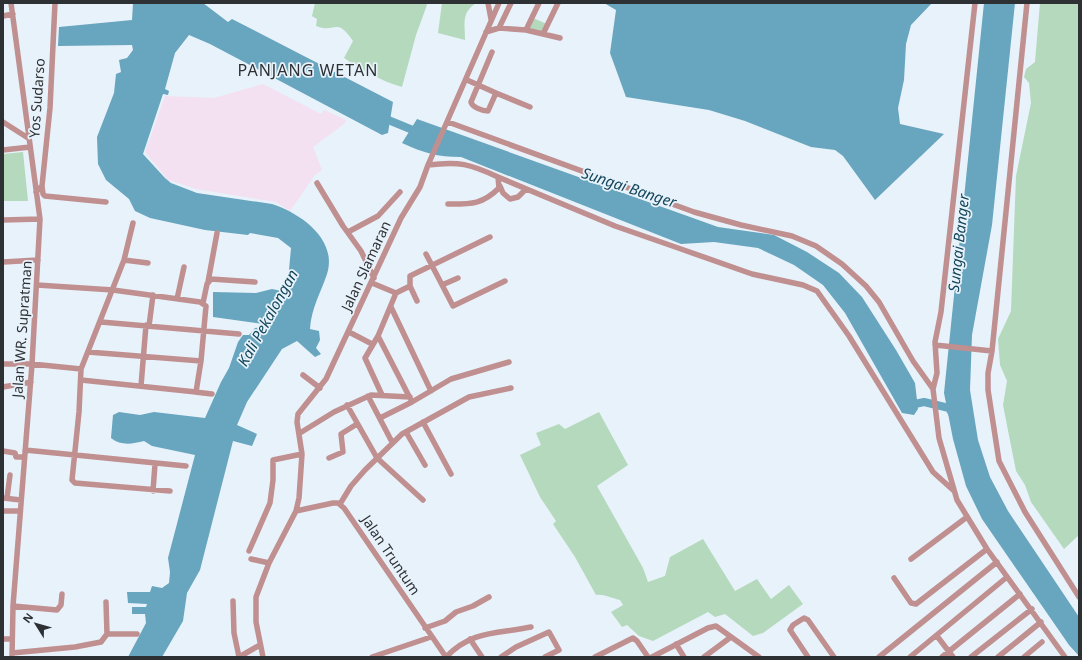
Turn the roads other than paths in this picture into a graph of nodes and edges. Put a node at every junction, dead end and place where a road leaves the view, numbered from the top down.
1 (11, 3) edge
2 (55, 3) edge
3 (488, 3) edge
4 (499, 3) edge
5 (511, 3) edge
6 (539, 3) edge
7 (558, 3) edge
8 (975, 3) edge
9 (1027, 3) edge
10 (13, 14) junction
11 (3, 16) edge
12 (491, 19) junction
13 (499, 28) junction
14 (526, 30) junction
15 (486, 32) junction
16 (543, 34) junction
17 (560, 38) dead end
18 (492, 52) dead end
19 (467, 80) junction
20 (477, 85) junction
21 (496, 93) junction
22 (530, 107) dead end
23 (3, 122) edge
24 (447, 125) junction
25 (28, 138) junction
26 (30, 147) junction
27 (3, 150) edge
28 (429, 162) junction
29 (498, 177) junction
30 (317, 183) dead end
31 (42, 186) junction
32 (500, 186) junction
33 (526, 188) junction
34 (36, 192) junction
35 (400, 192) dead end
36 (106, 202) dead end
37 (448, 204) dead end
38 (40, 219) junction
39 (3, 220) edge
40 (133, 223) dead end
41 (348, 232) junction
42 (217, 233) dead end
43 (490, 237) dead end
44 (426, 254) dead end
45 (38, 260) junction
46 (124, 260) junction
47 (3, 262) edge
48 (148, 263) dead end
49 (432, 265) junction
50 (184, 267) dead end
51 (458, 278) dead end
52 (373, 280) junction
53 (505, 281) dead end
54 (208, 282) junction
55 (255, 282) dead end
56 (37, 285) junction
57 (442, 285) junction
58 (410, 286) junction
59 (113, 290) junction
60 (396, 294) junction
61 (153, 295) junction
62 (177, 299) junction
63 (417, 301) dead end
64 (203, 303) junction
65 (391, 307) junction
66 (101, 322) junction
67 (147, 326) junction
68 (204, 330) junction
69 (349, 332) junction
70 (239, 334) dead end
71 (378, 336) junction
72 (372, 344) junction
73 (936, 345) junction
74 (991, 351) junction
75 (88, 352) junction
76 (144, 356) junction
77 (201, 362) junction
78 (509, 362) dead end
79 (3, 364) edge
80 (31, 364) junction
81 (81, 369) junction
82 (303, 375) dead end
83 (81, 380) junction
84 (31, 382) junction
85 (141, 386) junction
86 (3, 387) edge
87 (320, 388) junction
88 (511, 388) dead end
89 (431, 391) junction
90 (195, 392) junction
91 (934, 392) junction
92 (212, 394) dead end
93 (382, 395) junction
94 (368, 396) junction
95 (411, 400) junction
96 (347, 405) junction
97 (380, 418) junction
98 (423, 422) junction
99 (357, 424) junction
100 (406, 432) junction
101 (300, 433) junction
102 (392, 442) junction
103 (25, 450) junction
104 (3, 451) edge
105 (302, 454) junction
106 (74, 455) junction
107 (20, 457) junction
108 (329, 458) dead end
109 (377, 458) junction
110 (155, 464) junction
111 (425, 465) dead end
112 (186, 466) dead end
113 (451, 474) dead end
114 (10, 475) dead end
115 (154, 491) junction
116 (170, 491) dead end
117 (954, 491) junction
118 (12, 499) edge
119 (423, 500) dead end
120 (340, 504) junction
121 (3, 511) edge
122 (17, 511) junction
123 (296, 511) junction
124 (967, 517) junction
125 (987, 549) junction
126 (249, 551) dead end
127 (910, 559) dead end
128 (251, 560) dead end
129 (997, 562) junction
130 (269, 563) junction
131 (894, 578) dead end
132 (1007, 578) junction
133 (62, 594) dead end
134 (1020, 594) junction
135 (489, 597) dead end
136 (1079, 597) edge
137 (233, 601) dead end
138 (106, 602) dead end
139 (13, 606) junction
140 (1032, 609) junction
141 (1041, 622) junction
142 (531, 627) dead end
143 (425, 628) junction
144 (107, 634) junction
145 (137, 634) dead end
146 (937, 636) junction
147 (431, 637) junction
148 (731, 637) junction
149 (3, 639) edge
150 (12, 639) junction
151 (470, 639) junction
152 (1042, 642) dead end
153 (676, 644) junction
154 (260, 645) junction
155 (558, 651) junction
156 (754, 652) junction
157 (949, 652) junction
158 (12, 655) edge
159 (1063, 656) edge
160 (239, 657) edge
161 (263, 657) edge
162 (372, 657) edge
163 (446, 657) edge
164 (482, 657) edge
165 (501, 657) edge
166 (545, 657) edge
167 (561, 657) edge
168 (595, 657) edge
169 (648, 657) edge
170 (652, 657) edge
171 (684, 657) edge
172 (704, 657) edge
173 (748, 657) edge
174 (760, 657) edge
175 (808, 657) edge
176 (834, 657) edge
177 (879, 657) edge
178 (910, 657) edge
179 (942, 657) edge
180 (953, 657) edge
181 (971, 657) edge
182 (998, 657) edge
183 (1024, 657) edge

1 - 10 street, Jalan WR. Supratman
2 - 31 street, Yos Sudarso
3 - 12 street
4 - 12 street, Jalan Slamaran
5 - 13 street
6 - 14 street
7 - 16 street
8 - 73 street
9 - 74 street
10 - 11 street
10 - 25 street, Jalan WR. Supratman
12 - 15 street, Jalan Slamaran
13 - 14 street
13 - 15 street
14 - 16 street
15 - 19 street, Jalan Slamaran
16 - 17 street
18 - 20 street
19 - 20 street
19 - 24 street, Jalan Slamaran
20 - 21 street
20 - 21 street
21 - 22 street
23 - 25 street
24 - 28 street, Jalan Slamaran
24 - 91 street
25 - 26 street, Jalan WR. Supratman
26 - 27 street
26 - 34 street, Jalan WR. Supratman
28 - 29 street
28 - 52 street, Jalan Slamaran
29 - 32 street
29 - 33 street
30 - 41 street
31 - 34 street
31 - 36 street
32 - 33 street
32 - 37 street
33 - 117 street
34 - 38 street, Jalan WR. Supratman
35 - 41 street
38 - 39 street
38 - 45 street, Jalan WR. Supratman
40 - 46 street
41 - 52 street
42 - 54 street
43 - 49 street
44 - 49 street
45 - 47 street
45 - 56 street, Jalan WR. Supratman
46 - 48 street
46 - 59 street
49 - 57 street
49 - 58 street
50 - 62 street
51 - 57 street
52 - 60 street
52 - 69 street, Jalan Slamaran
53 - 57 street
54 - 55 street
54 - 64 street
56 - 59 street
56 - 80 street, Jalan WR. Supratman
58 - 60 street
58 - 63 street
59 - 61 street
59 - 66 street
60 - 65 street
61 - 62 street
61 - 67 street
62 - 64 street
64 - 68 street
65 - 71 street
65 - 89 street
66 - 67 street
66 - 75 street
67 - 68 street
67 - 76 street
68 - 70 street
68 - 77 street
69 - 72 street
69 - 87 street, Jalan Slamaran
71 - 72 street
71 - 95 street
72 - 93 street
73 - 74 street
73 - 91 street
74 - 136 street
75 - 76 street
75 - 81 street
76 - 77 street
76 - 85 street
77 - 90 street
78 - 89 street
79 - 80 street
80 - 81 street
80 - 84 street, Jalan WR. Supratman
81 - 83 street
82 - 87 street
83 - 85 street
83 - 106 street
84 - 86 street
84 - 103 street, Jalan WR. Supratman
85 - 90 street
87 - 101 street, Jalan Slamaran
88 - 98 street
89 - 95 street
90 - 92 street
91 - 117 street
93 - 94 street
93 - 95 street
94 - 96 street
94 - 97 street
95 - 97 street
96 - 99 street
96 - 101 street
97 - 102 street
98 - 100 street
98 - 113 street
99 - 108 street
99 - 109 street
100 - 102 street
100 - 111 street
101 - 105 street, Jalan Slamaran
102 - 109 street
103 - 106 street
103 - 107 street, Jalan WR. Supratman
104 - 107 street
105 - 123 street, Jalan Slamaran
105 - 126 street
106 - 110 street
106 - 115 street
107 - 118 street, Jalan WR. Supratman
109 - 119 street
109 - 120 street
110 - 112 street
110 - 115 street
114 - 118 street
115 - 116 street
117 - 124 street
118 - 122 street, Jalan WR. Supratman
120 - 123 street
120 - 143 street, Jalan Truntum
121 - 122 street
122 - 139 street, Jalan WR. Supratman
123 - 130 street, Jalan Slamaran
124 - 125 street
124 - 127 street
125 - 129 street
125 - 131 street
128 - 130 street
129 - 132 street
129 - 177 street
130 - 154 street, Jalan Slamaran
132 - 134 street
132 - 146 street
133 - 139 street
134 - 140 street
134 - 157 street
135 - 143 street
137 - 160 street
138 - 144 street
139 - 150 street, Jalan WR. Supratman
140 - 141 street
140 - 181 street
141 - 159 street
141 - 182 street
142 - 151 street
143 - 147 street, Jalan Truntum
144 - 145 street
144 - 158 street
146 - 157 street
146 - 178 street
147 - 162 street
147 - 163 street, Jalan Truntum
148 - 153 street
148 - 156 street
148 - 172 street
149 - 150 street
150 - 158 street, Jalan WR. Supratman
151 - 163 street
151 - 164 street
152 - 183 street
153 - 170 street
153 - 171 street
154 - 160 street
154 - 161 street, Jalan Slamaran
155 - 165 street
155 - 166 street
155 - 167 street
156 - 173 street
156 - 174 street
157 - 179 street
157 - 180 street
168 - 169 street
175 - 176 street

